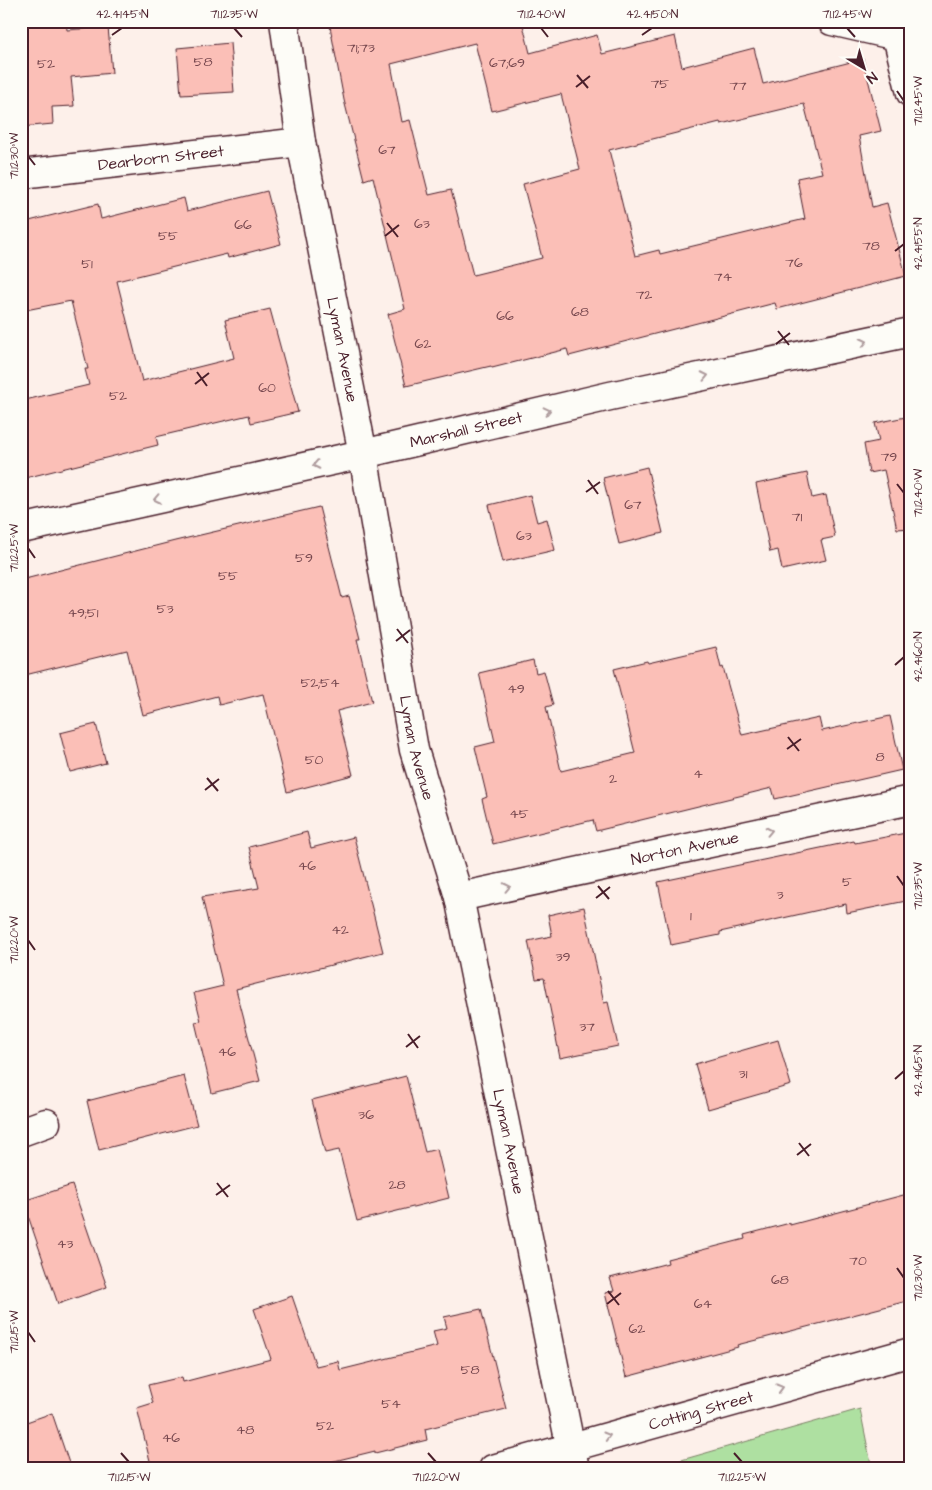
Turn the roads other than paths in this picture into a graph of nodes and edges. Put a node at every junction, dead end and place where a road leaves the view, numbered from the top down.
1 (284, 21) edge
2 (832, 21) edge
3 (911, 93) edge
4 (301, 142) junction
5 (21, 174) edge
6 (911, 332) edge
7 (363, 454) junction
8 (21, 529) edge
9 (911, 800) edge
10 (460, 898) junction
11 (911, 1352) edge
12 (572, 1458) edge
13 (492, 1469) edge

1 - 4 street, Lyman Avenue
2 - 3 street
4 - 5 street, Dearborn Street
4 - 7 street, Lyman Avenue
7 -> 6 street, Marshall Street
7 -> 8 street, Marshall Street
7 - 10 street, Lyman Avenue
10 -> 9 street, Norton Avenue
10 - 12 street, Lyman Avenue
12 -> 11 street, Cotting Street
12 - 13 street, Cotting Street

